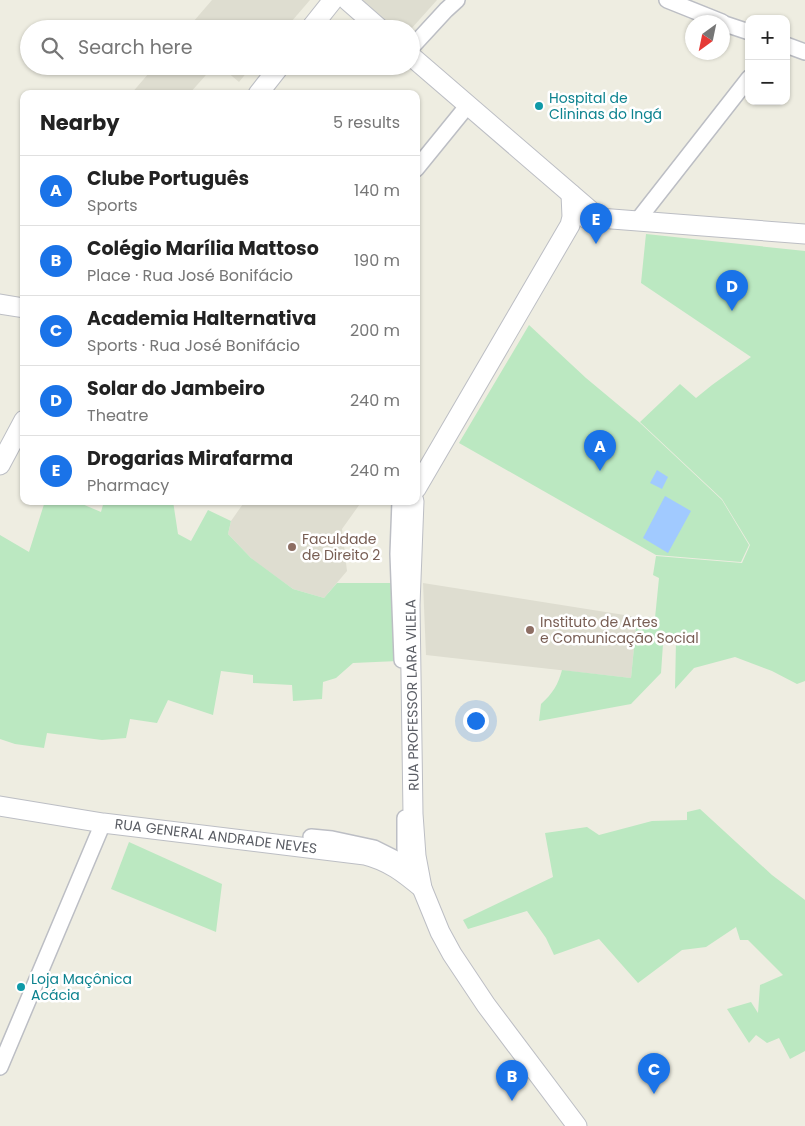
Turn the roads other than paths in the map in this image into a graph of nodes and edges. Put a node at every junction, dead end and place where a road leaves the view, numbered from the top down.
1 (333, 0) edge
2 (347, 0) edge
3 (456, 0) edge
4 (667, 0) edge
5 (703, 15) edge
6 (317, 20) edge
7 (370, 20) edge
8 (730, 27) edge
9 (745, 34) edge
10 (420, 38) edge
11 (420, 64) edge
12 (273, 75) edge
13 (745, 83) edge
14 (261, 90) edge
15 (468, 105) junction
16 (420, 164) edge
17 (570, 194) junction
18 (599, 218) junction
19 (637, 221) junction
20 (570, 225) junction
21 (805, 234) edge
22 (0, 304) edge
23 (20, 307) edge
24 (20, 427) edge
25 (0, 464) edge
26 (420, 482) edge
27 (400, 505) edge
28 (414, 505) edge
29 (0, 806) edge
30 (103, 823) junction
31 (311, 837) dead end
32 (422, 888) junction
33 (0, 1067) edge
34 (577, 1126) edge

1 - 6 street
2 - 7 street
3 - 10 street
4 - 5 street
8 - 9 street
11 - 15 street
12 - 14 street
13 - 19 street
15 - 16 street
15 - 17 street
17 - 18 street
17 - 20 street
18 - 19 street
18 - 20 street
19 - 21 street
20 - 26 street
22 - 23 street
24 - 25 street
27 - 31 street
28 - 32 street, RUA PROFESSOR LARA VILELA
29 - 30 street, RUA GENERAL ANDRADE NEVES
30 - 32 street, RUA GENERAL ANDRADE NEVES
30 - 33 street
32 - 34 street, RUA PROFESSOR LARA VILELA

